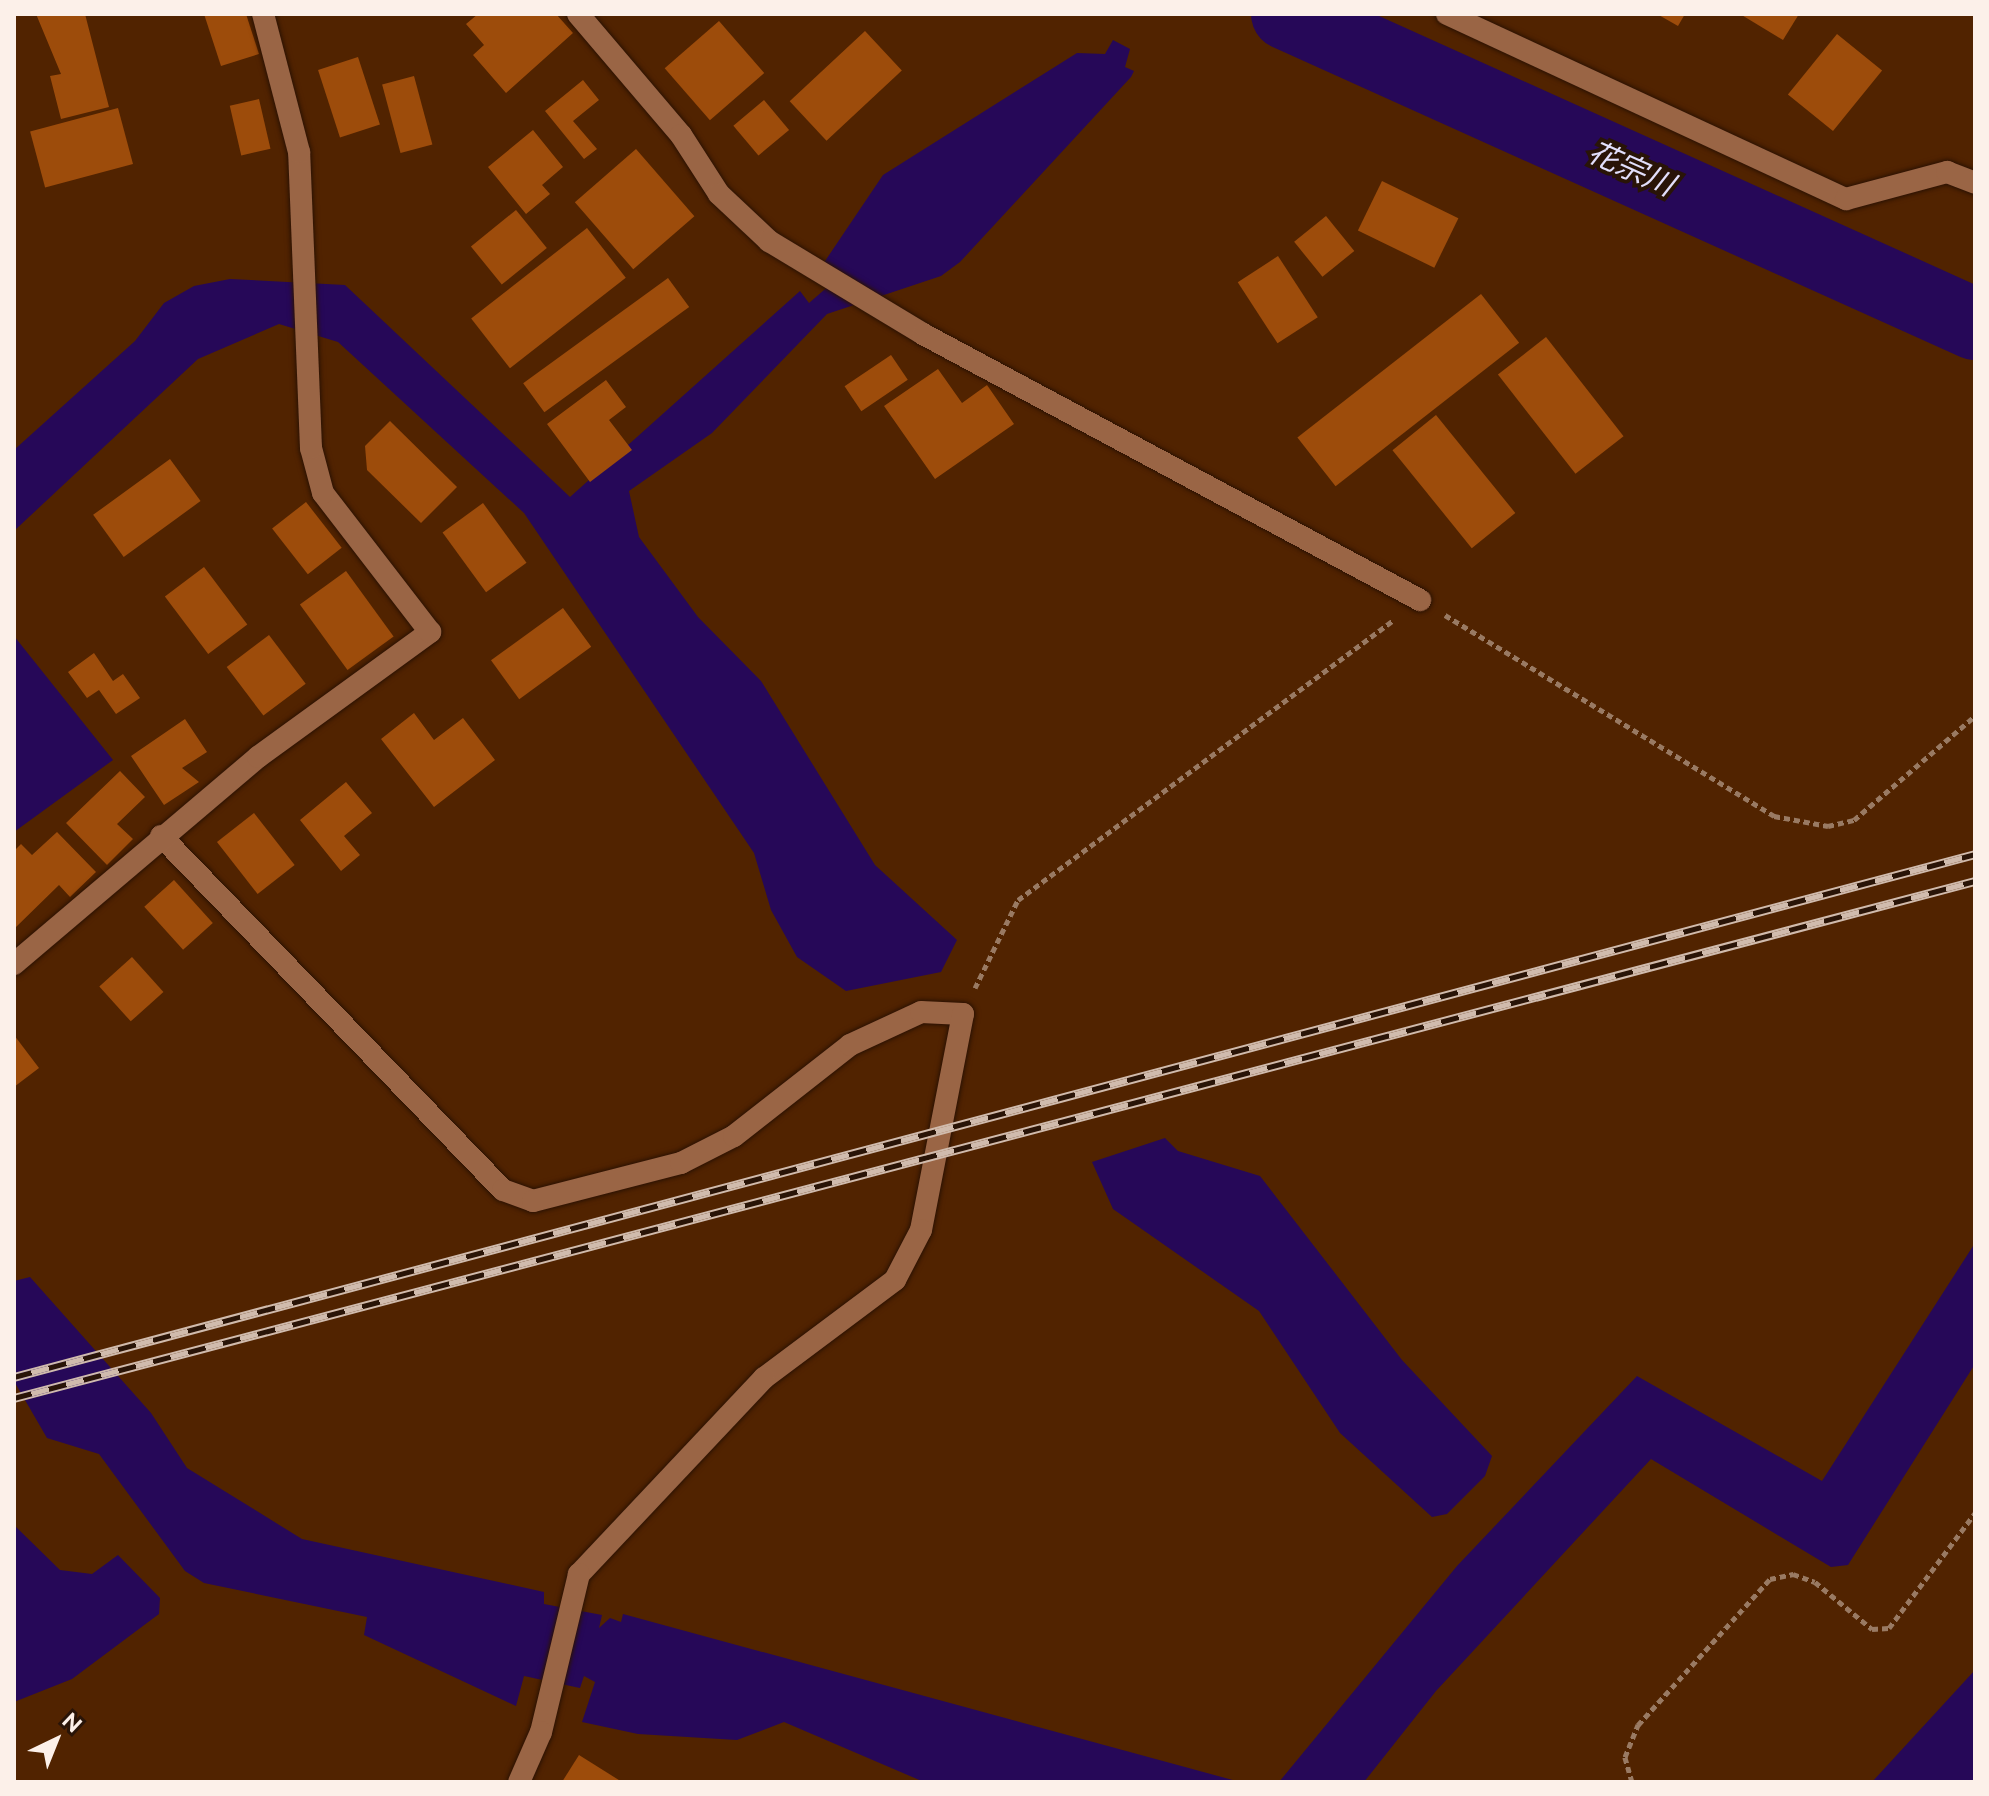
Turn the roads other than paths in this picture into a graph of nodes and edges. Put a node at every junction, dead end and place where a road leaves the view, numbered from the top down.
1 (263, 14) edge
2 (578, 14) edge
3 (1447, 14) edge
4 (1975, 183) edge
5 (1420, 600) road end
6 (161, 836) junction
7 (14, 964) edge
8 (519, 1782) edge

1 - 6 street
2 - 5 street
3 - 4 street
6 - 7 street
6 - 8 street

